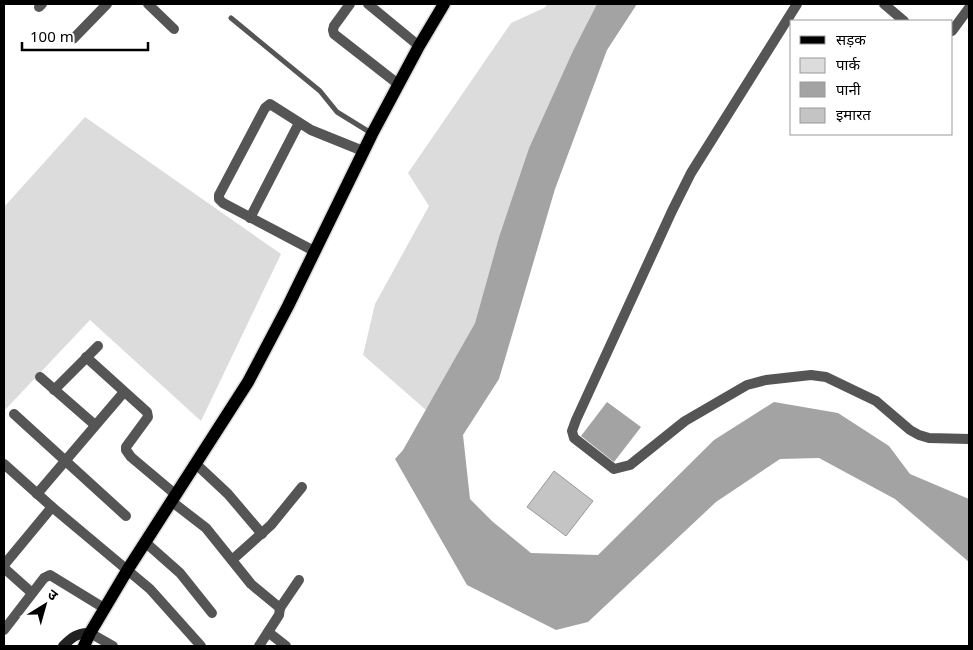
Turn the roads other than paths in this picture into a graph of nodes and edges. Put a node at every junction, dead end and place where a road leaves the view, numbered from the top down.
1 (107, 4) edge
2 (148, 4) edge
3 (350, 4) edge
4 (368, 4) edge
5 (444, 4) edge
6 (797, 4) edge
7 (884, 4) edge
8 (969, 8) edge
9 (231, 18) dead end
10 (903, 20) edge
11 (174, 29) dead end
12 (953, 31) edge
13 (73, 39) dead end
14 (419, 46) junction
15 (398, 84) junction
16 (299, 123) junction
17 (372, 134) junction
18 (363, 151) junction
19 (250, 218) junction
20 (314, 251) junction
21 (98, 346) dead end
22 (86, 357) junction
23 (40, 377) dead end
24 (54, 390) junction
25 (124, 392) junction
26 (14, 414) dead end
27 (95, 425) junction
28 (969, 438) edge
29 (65, 460) junction
30 (4, 464) edge
31 (196, 464) junction
32 (302, 487) dead end
33 (37, 494) junction
34 (173, 498) junction
35 (52, 508) junction
36 (126, 516) dead end
37 (262, 534) junction
38 (145, 542) junction
39 (232, 560) junction
40 (4, 566) edge
41 (128, 569) junction
42 (298, 580) dead end
43 (32, 593) junction
44 (104, 608) junction
45 (280, 608) junction
46 (212, 613) dead end
47 (4, 630) edge
48 (268, 632) junction
49 (90, 633) junction
50 (63, 646) edge
51 (84, 646) edge
52 (114, 646) edge
53 (201, 646) edge
54 (259, 646) edge
55 (286, 646) edge

1 - 13 street
2 - 11 street
3 - 15 street
4 - 14 street
5 - 14 main road
6 - 28 street
7 - 10 street
8 - 12 street
9 - 17 lane
14 - 15 main road
15 - 17 main road
16 - 18 street
16 - 19 street
16 - 19 street
17 - 18 main road
18 - 20 main road
19 - 20 street
20 - 31 main road
21 - 22 street
22 - 24 street
22 - 25 street
23 - 24 street
24 - 27 street
25 - 27 street
25 - 34 street
26 - 29 street
27 - 29 street
29 - 33 street
29 - 36 street
30 - 33 street
31 - 34 main road
31 - 37 street
32 - 37 street
33 - 35 street
34 - 38 main road
34 - 39 street
35 - 40 street
35 - 41 street
37 - 39 street
38 - 41 main road
38 - 46 street
39 - 45 street
40 - 43 street
41 - 44 main road
41 - 53 street
42 - 45 street
43 - 44 street
43 - 47 street
44 - 49 main road
45 - 48 street
48 - 54 street
48 - 55 street
49 - 50 street
49 - 51 main road
49 - 52 street

